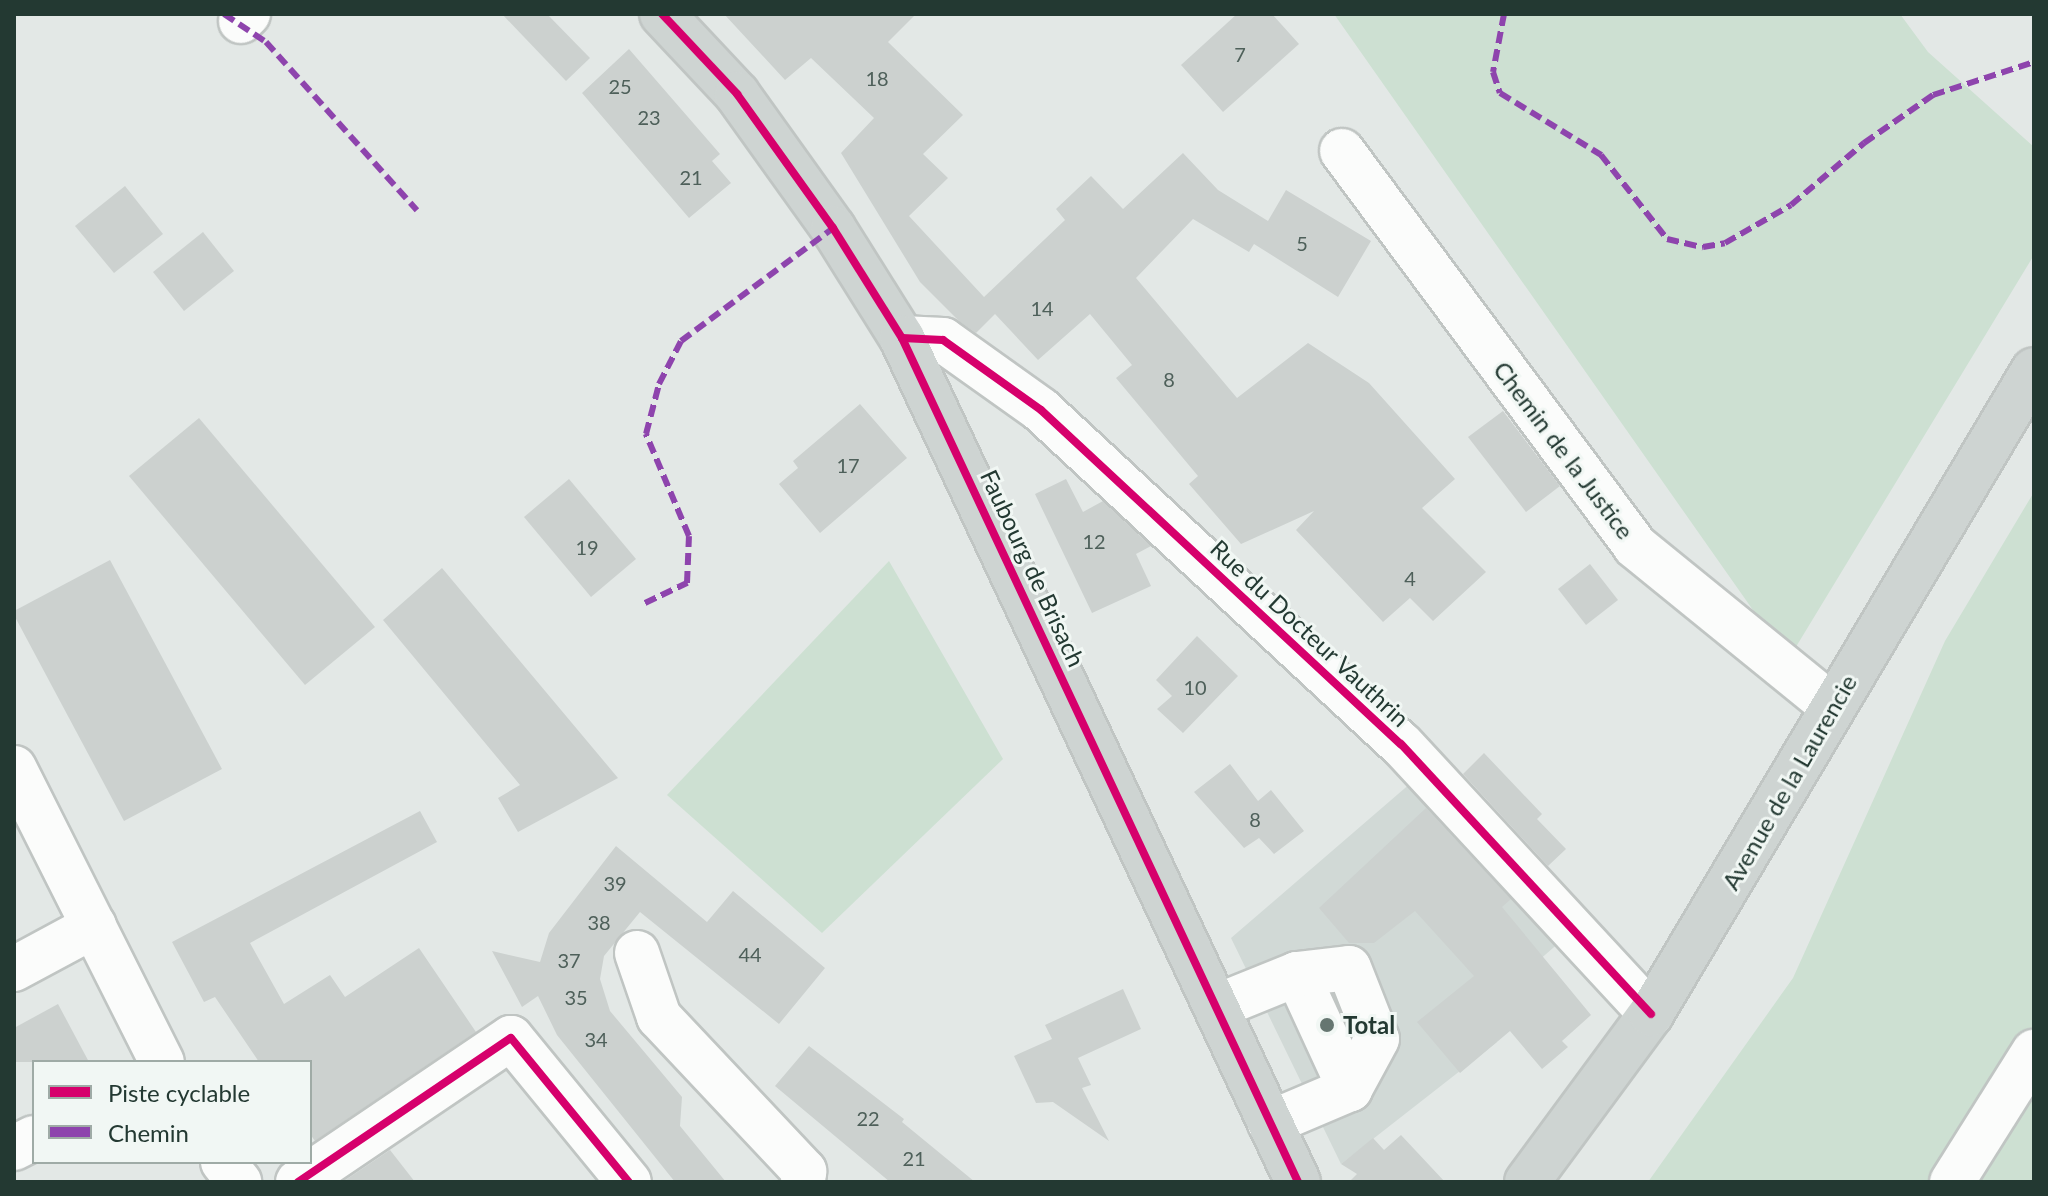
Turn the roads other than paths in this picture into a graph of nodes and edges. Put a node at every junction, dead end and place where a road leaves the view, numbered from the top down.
1 (662, 14) edge
2 (1342, 151) dead end
3 (902, 338) junction
4 (2034, 370) edge
5 (1832, 706) junction
6 (14, 768) edge
7 (27, 824) edge
8 (94, 926) junction
9 (637, 953) dead end
10 (14, 969) edge
11 (1218, 1006) junction
12 (1651, 1014) junction
13 (2034, 1052) edge
14 (161, 1060) edge
15 (1270, 1123) junction
16 (32, 1139) edge
17 (14, 1148) edge
18 (225, 1164) edge
19 (239, 1182) edge
20 (298, 1182) edge
21 (629, 1182) edge
22 (803, 1182) edge
23 (1298, 1182) edge
24 (1527, 1182) edge
25 (1952, 1182) edge

1 - 3 main road, Faubourg de Brisach
2 - 5 street, Chemin de la Justice
3 - 11 main road, Faubourg de Brisach
3 - 12 street, Rue du Docteur Vauthrin
4 - 5 main road, Avenue de la Laurencie
5 - 12 main road, Avenue de la Laurencie
6 - 7 street
7 - 8 street
8 - 10 street
8 - 14 street
9 - 22 street
11 - 15 main road, Faubourg de Brisach
11 - 15 street
12 - 24 main road, Avenue de la Laurencie
13 - 25 street
15 - 23 main road, Faubourg de Brisach
16 - 17 street
18 - 19 street
20 - 21 street

